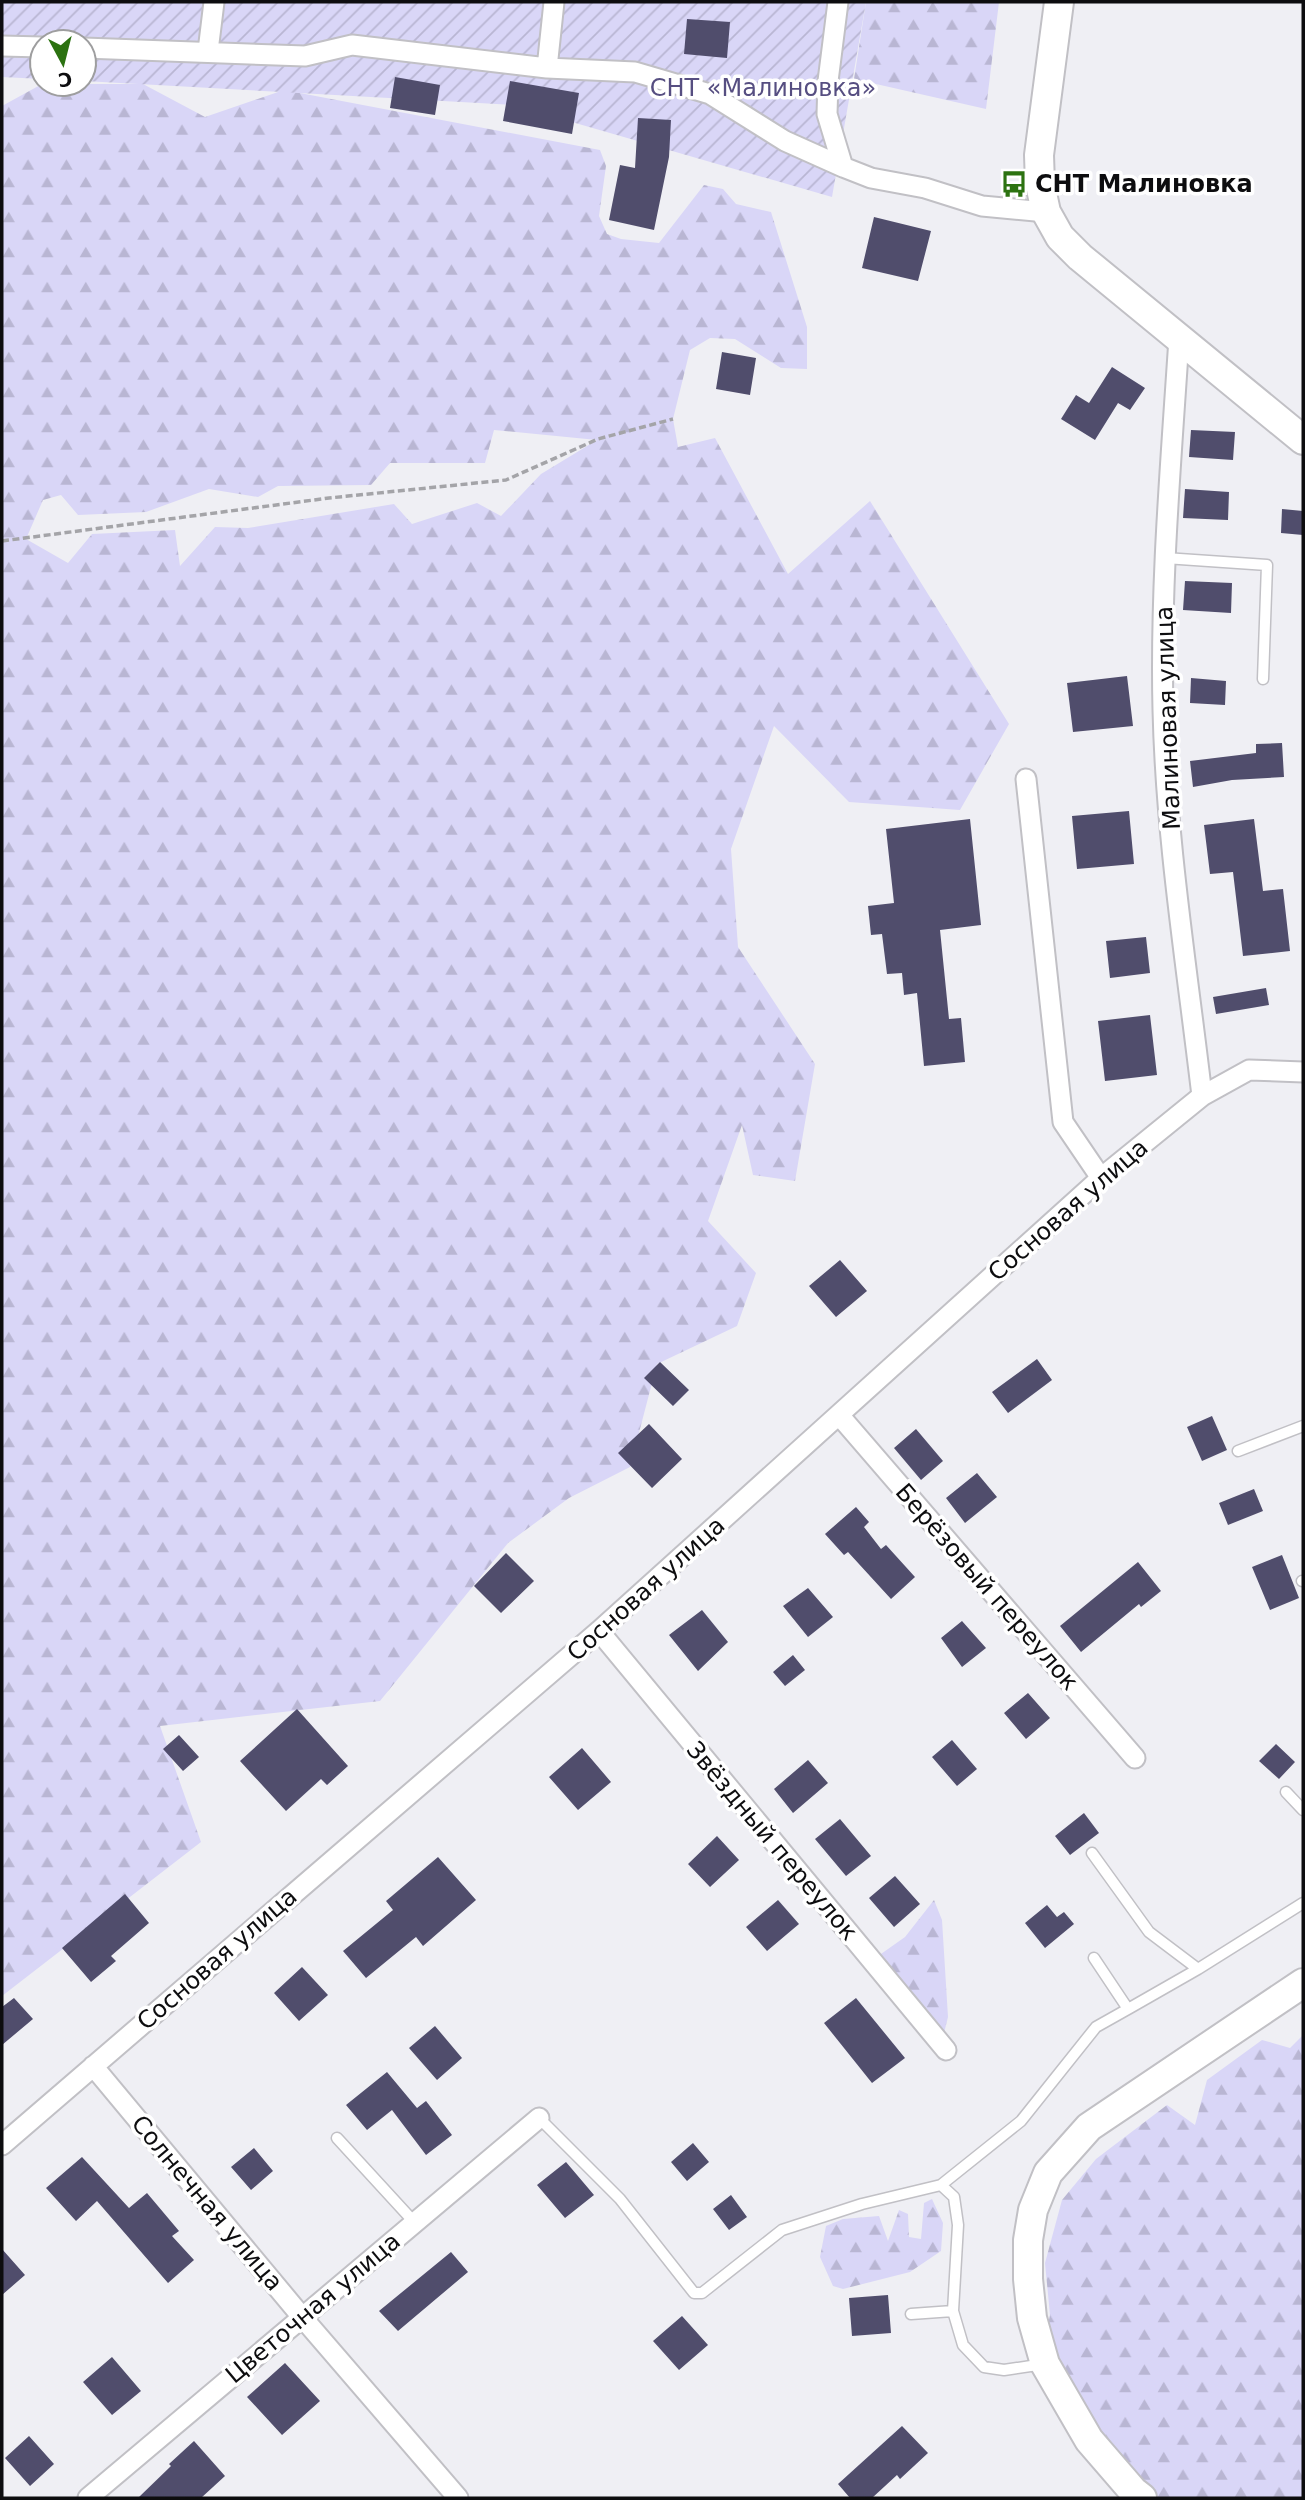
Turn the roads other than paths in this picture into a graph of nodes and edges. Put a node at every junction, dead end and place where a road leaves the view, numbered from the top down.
1 (214, 2) edge
2 (554, 2) edge
3 (838, 2) edge
4 (1059, 2) edge
5 (2, 46) edge
6 (28, 47) edge
7 (98, 48) edge
8 (208, 51) junction
9 (547, 68) junction
10 (843, 167) junction
11 (1046, 212) junction
12 (1179, 338) junction
13 (1303, 440) edge
14 (1166, 558) junction
15 (1263, 678) dead end
16 (1026, 779) dead end
17 (1303, 1072) edge
18 (1202, 1096) junction
19 (1101, 1178) junction
20 (839, 1415) junction
21 (1303, 1426) edge
22 (1238, 1451) dead end
23 (599, 1632) junction
24 (1135, 1758) dead end
25 (1286, 1793) dead end
26 (1303, 1810) edge
27 (1091, 1853) dead end
28 (1303, 1903) edge
29 (1094, 1958) dead end
30 (1198, 1969) junction
31 (1303, 1983) edge
32 (1128, 2010) junction
33 (946, 2050) dead end
34 (93, 2066) junction
35 (539, 2118) joint
36 (337, 2138) dead end
37 (2, 2145) edge
38 (942, 2185) junction
39 (415, 2223) junction
40 (953, 2311) junction
41 (911, 2314) dead end
42 (302, 2317) junction
43 (1045, 2364) junction
44 (88, 2498) edge
45 (458, 2498) edge
46 (1142, 2498) edge

1 - 8 street
2 - 9 street
3 - 10 street
4 - 11 street
5 - 6 street
7 - 8 street
8 - 9 street
9 - 10 street
10 - 11 street
11 - 12 street
12 - 13 street
12 - 14 street, Малиновая улица
14 - 15 lane
14 - 18 street, Малиновая улица
16 - 19 street
17 - 18 street, Сосновая улица
18 - 19 street, Сосновая улица
19 - 20 street, Сосновая улица
20 - 23 street, Сосновая улица
20 - 24 street, Берёзовый переулок
21 - 22 lane
23 - 33 street, Звёздный переулок
23 - 34 street, Сосновая улица
25 - 26 lane
27 - 30 lane
28 - 30 lane
29 - 32 lane
30 - 32 lane
31 - 43 street
32 - 38 lane
34 - 37 street, Сосновая улица
34 - 42 street, Солнечная улица
35 - 38 lane
35 - 39 street, Цветочная улица
36 - 39 lane
38 - 40 lane
39 - 42 street, Цветочная улица
40 - 41 lane
40 - 43 lane
42 - 44 street, Цветочная улица
42 - 45 street, Солнечная улица
43 - 46 street

